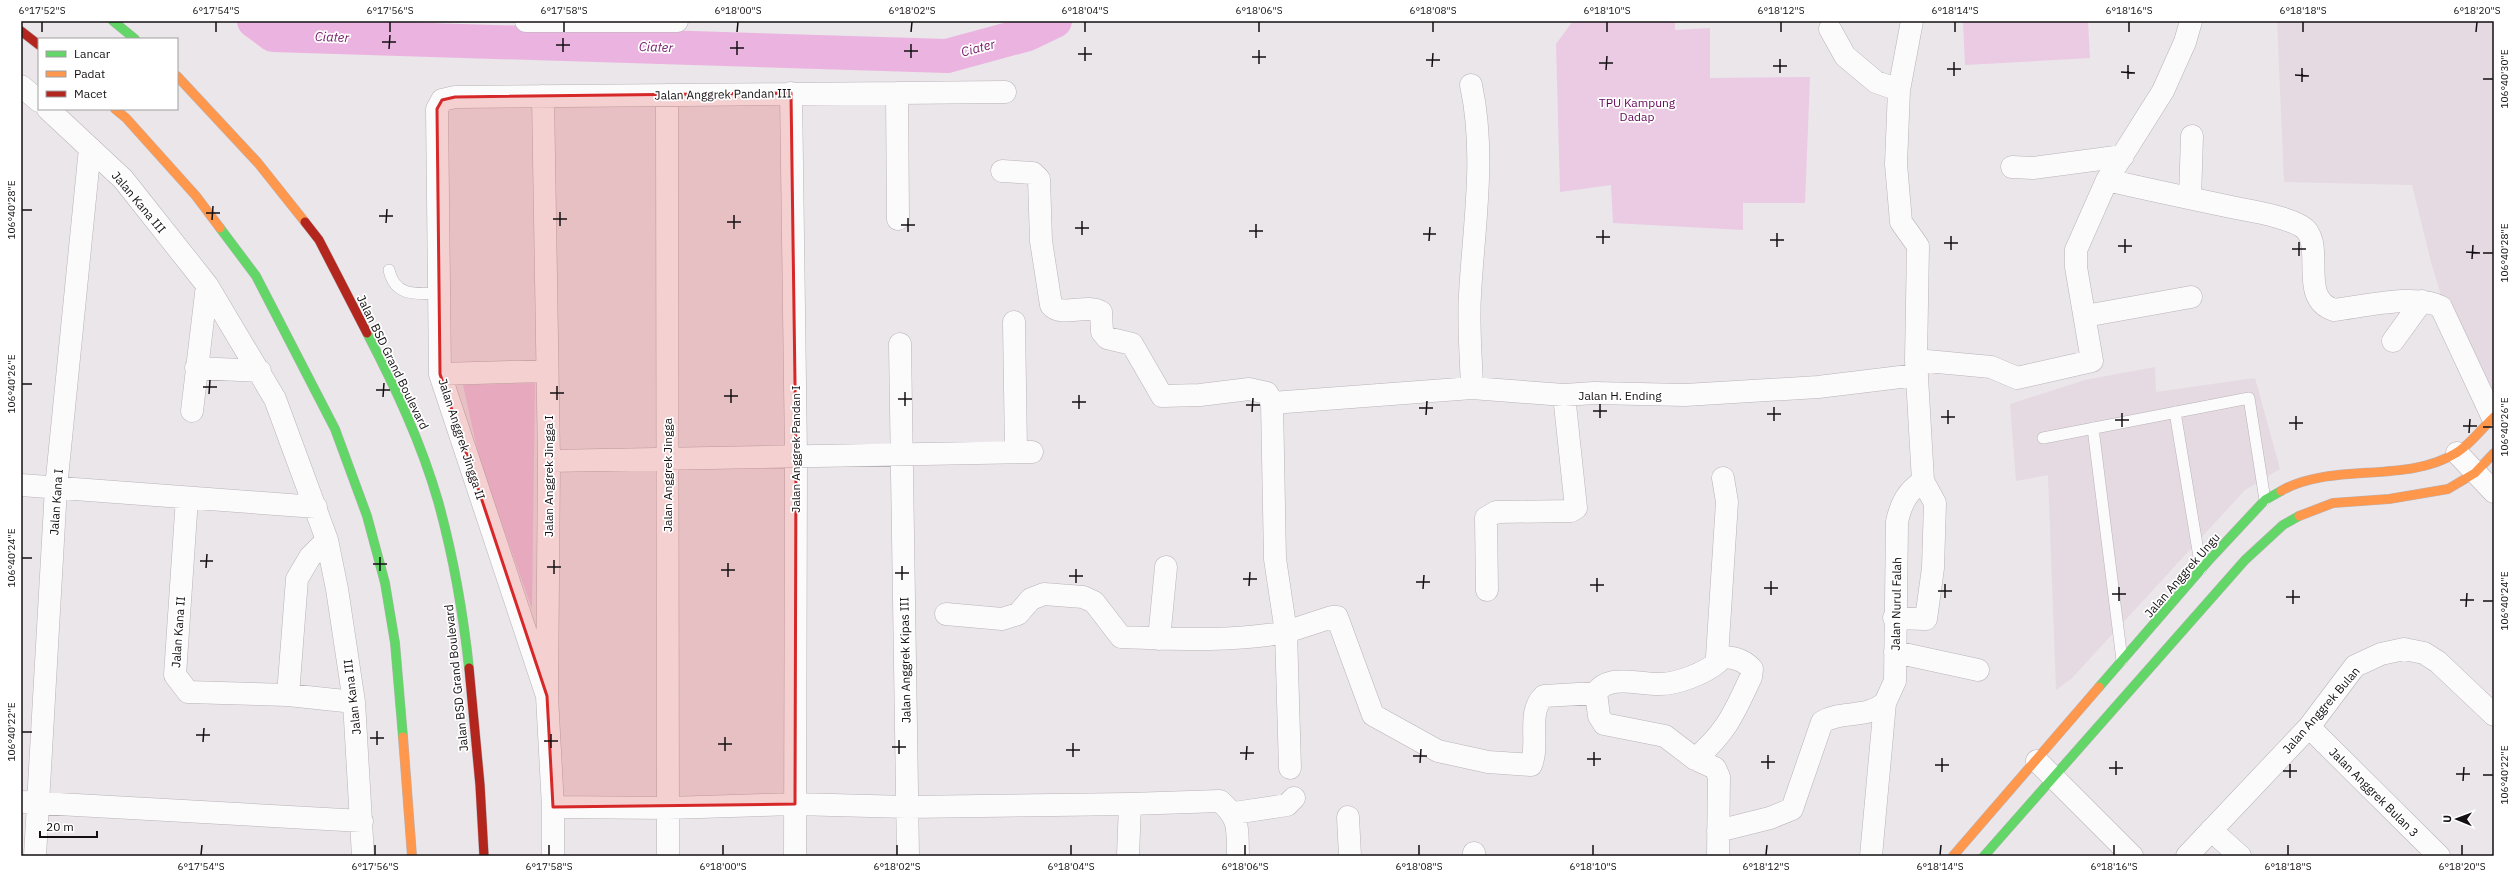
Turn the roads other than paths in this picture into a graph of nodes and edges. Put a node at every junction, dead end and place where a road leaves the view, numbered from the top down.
1 (113, 21) edge
2 (526, 21) edge
3 (677, 21) edge
4 (1912, 21) edge
5 (2191, 21) edge
6 (1830, 29) dead end
7 (21, 31) edge
8 (134, 38) edge
9 (38, 44) edge
10 (178, 77) edge
11 (1470, 85) dead end
12 (21, 86) edge
13 (1899, 90) junction
14 (1005, 92) dead end
15 (791, 93) junction
16 (897, 93) junction
17 (668, 94) junction
18 (543, 96) junction
19 (38, 100) edge
20 (442, 100) joint
21 (49, 110) edge
22 (116, 110) edge
23 (2192, 136) dead end
24 (90, 148) junction
25 (2123, 156) junction
26 (2012, 168) dead end
27 (1002, 171) dead end
28 (2107, 180) junction
29 (2190, 198) junction
30 (898, 219) dead end
31 (389, 270) dead end
32 (206, 285) junction
33 (439, 292) junction
34 (2191, 297) dead end
35 (2422, 302) junction
36 (2085, 316) junction
37 (1014, 322) dead end
38 (2393, 341) dead end
39 (900, 344) dead end
40 (1916, 367) junction
41 (196, 368) junction
42 (260, 372) junction
43 (547, 372) junction
44 (440, 374) junction
45 (1472, 388) junction
46 (1564, 396) junction
47 (1272, 403) junction
48 (192, 411) dead end
49 (2175, 412) junction
50 (2494, 417) edge
51 (2093, 428) junction
52 (2042, 438) dead end
53 (901, 453) junction
54 (2457, 453) junction
55 (2494, 453) edge
56 (796, 456) junction
57 (667, 459) junction
58 (549, 461) junction
59 (2474, 473) junction
60 (1723, 478) dead end
61 (1923, 481) junction
62 (21, 486) edge
63 (56, 488) junction
64 (2494, 492) edge
65 (188, 498) junction
66 (2265, 500) junction
67 (316, 507) junction
68 (327, 540) junction
69 (1166, 567) dead end
70 (2201, 569) junction
71 (1487, 590) dead end
72 (946, 614) dead end
73 (1894, 618) junction
74 (1286, 632) junction
75 (1159, 639) junction
76 (1895, 652) junction
77 (1717, 658) junction
78 (2122, 662) junction
79 (1978, 670) dead end
80 (1596, 693) junction
81 (288, 695) junction
82 (547, 696) junction
83 (354, 702) junction
84 (1885, 703) junction
85 (2494, 715) edge
86 (2309, 727) junction
87 (1695, 759) junction
88 (2037, 761) junction
89 (1290, 768) dead end
90 (2054, 778) junction
91 (1294, 798) dead end
92 (29, 803) edge
93 (795, 804) junction
94 (1130, 804) junction
95 (553, 807) junction
96 (907, 807) junction
97 (668, 808) junction
98 (1348, 817) dead end
99 (362, 820) junction
100 (1236, 822) junction
101 (2211, 830) junction
102 (1718, 831) junction
103 (35, 856) edge
104 (364, 856) edge
105 (412, 856) edge
106 (484, 856) edge
107 (553, 856) edge
108 (668, 856) edge
109 (795, 856) edge
110 (908, 856) edge
111 (1128, 856) edge
112 (1238, 856) edge
113 (1350, 856) edge
114 (1718, 856) edge
115 (1871, 856) edge
116 (1952, 856) edge
117 (1984, 856) edge
118 (2132, 856) edge
119 (2187, 856) edge
120 (2240, 856) edge
121 (2439, 856) edge

1 - 8 main road
2 - 3 street
4 - 13 street
5 - 25 street
6 - 13 street
7 - 9 main road
10 - 106 main road, Jalan BSD Grand Boulevard
11 - 45 street
12 - 19 street
13 - 40 street
14 - 16 street, Jalan Anggrek Pandan III
15 - 16 street, Jalan Anggrek Pandan III
15 - 17 street, Jalan Anggrek Pandan III
15 - 56 street, Jalan Anggrek Pandan I
16 - 30 street
17 - 18 street, Jalan Anggrek Pandan III
17 - 57 street, Jalan Anggrek Jingga
18 - 20 street, Jalan Anggrek Pandan III
18 - 43 street, Jalan Anggrek Jingga I
20 - 33 street, Jalan Anggrek Jingga II
21 - 24 street, Jalan Kana III
22 - 105 main road
23 - 29 street
24 - 32 street, Jalan Kana III
24 - 63 street, Jalan Kana I
25 - 26 street
25 - 28 street
27 - 47 street
28 - 29 street
28 - 36 street
29 - 35 street
31 - 33 lane
32 - 41 street
32 - 42 street, Jalan Kana III
33 - 44 street, Jalan Anggrek Jingga II
34 - 36 street
35 - 38 street
35 - 50 street
36 - 40 street, Jalan H. Ending
37 - 53 street
39 - 53 street, Jalan Anggrek Kipas III
40 - 46 street, Jalan H. Ending
40 - 61 street
41 - 42 street
41 - 48 street
42 - 67 street, Jalan Kana III
43 - 44 street
43 - 58 street, Jalan Anggrek Jingga I
44 - 82 street, Jalan Anggrek Jingga II
45 - 46 street, Jalan H. Ending
45 - 47 street, Jalan H. Ending
46 - 71 street
47 - 74 street
49 - 51 lane
49 - 66 lane
49 - 70 lane
50 - 54 main road, Jalan Anggrek Ungu
51 - 52 lane
51 - 78 lane
53 - 56 street
53 - 96 street, Jalan Anggrek Kipas III
54 - 59 street
54 - 66 main road, Jalan Anggrek Ungu
55 - 59 main road
56 - 57 street
56 - 93 street, Jalan Anggrek Pandan I
57 - 58 street
57 - 97 street, Jalan Anggrek Jingga
58 - 82 street, Jalan Anggrek Jingga I
59 - 64 street
59 - 90 main road
60 - 77 street
61 - 73 street, Jalan Nurul Falah
61 - 73 street
62 - 63 street
63 - 65 street
63 - 92 street, Jalan Kana I
65 - 67 street
65 - 81 street, Jalan Kana II
66 - 70 main road, Jalan Anggrek Ungu
67 - 68 street, Jalan Kana III
68 - 81 street
68 - 83 street, Jalan Kana III
69 - 75 street
70 - 78 main road, Jalan Anggrek Ungu
72 - 75 street
73 - 76 street, Jalan Nurul Falah
74 - 75 street
74 - 80 street
74 - 89 street
76 - 79 street
76 - 84 street, Jalan Nurul Falah
77 - 80 street
77 - 87 street
78 - 88 main road, Jalan Anggrek Ungu
80 - 87 street
81 - 83 street, Jalan Kana II
82 - 95 street, Jalan Anggrek Jingga I
83 - 99 street, Jalan Kana III
84 - 102 street
84 - 115 street, Jalan Nurul Falah
85 - 86 street, Jalan Anggrek Bulan
86 - 101 street, Jalan Anggrek Bulan
86 - 121 street, Jalan Anggrek Bulan 3
87 - 102 street
88 - 90 street
88 - 116 main road, Jalan Anggrek Ungu
90 - 117 main road
90 - 118 street
91 - 100 street
92 - 99 street
92 - 103 street, Jalan Kana I
93 - 96 street
93 - 97 street
93 - 109 street, Jalan Anggrek Pandan I
94 - 96 street
94 - 100 street
94 - 111 street
95 - 97 street
95 - 107 street, Jalan Anggrek Jingga I
96 - 110 street, Jalan Anggrek Kipas III
97 - 108 street, Jalan Anggrek Jingga
98 - 113 street
99 - 104 street, Jalan Kana III
100 - 112 street
101 - 119 street, Jalan Anggrek Bulan
101 - 120 street
102 - 114 street

